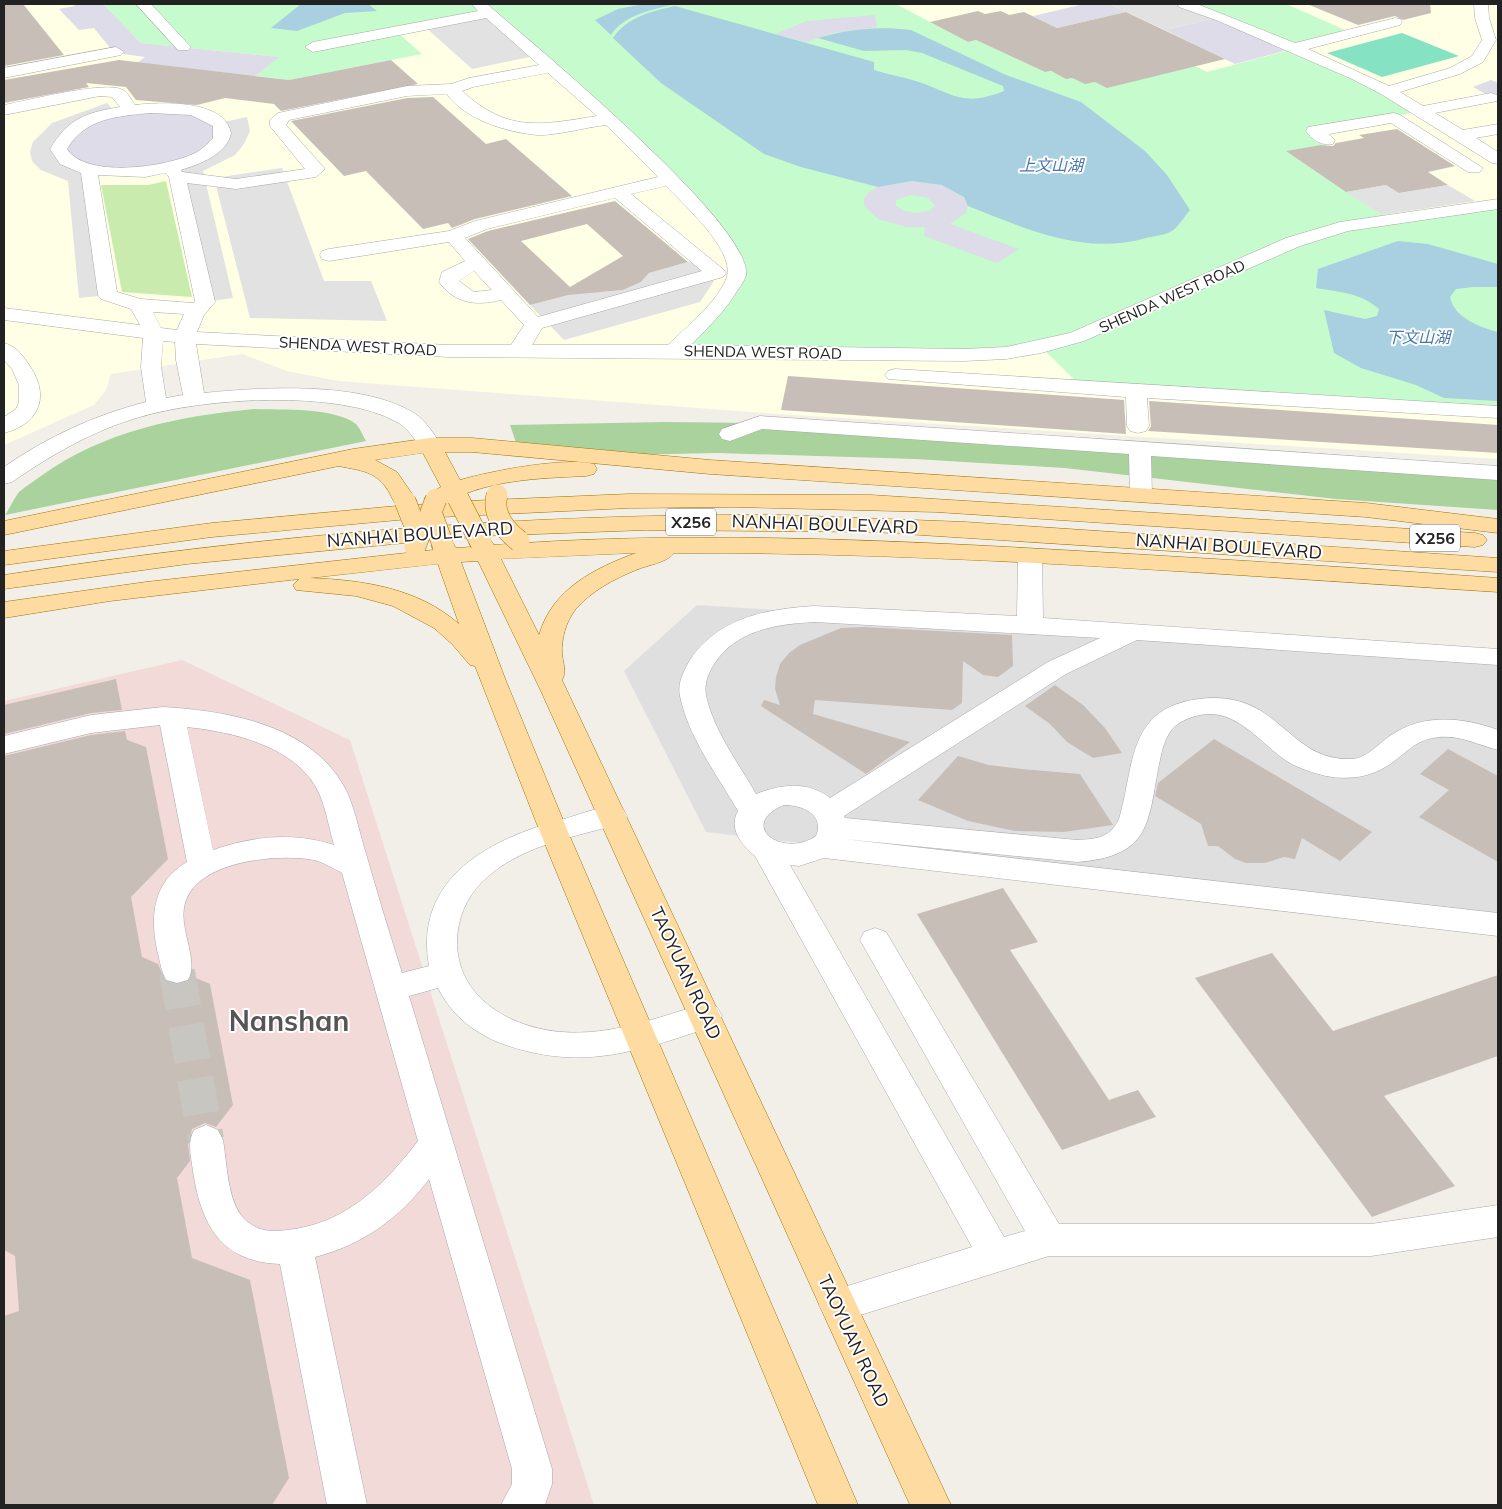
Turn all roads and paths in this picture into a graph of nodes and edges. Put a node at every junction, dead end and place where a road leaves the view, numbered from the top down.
1 (143, 4) edge
2 (1184, 4) edge
3 (1476, 5) edge
4 (483, 8) edge
5 (1498, 9) edge
6 (1395, 22) dead end
7 (182, 47) dead end
8 (313, 47) dead end
9 (1295, 48) junction
10 (116, 52) dead end
11 (553, 68) junction
12 (4, 73) edge
13 (453, 89) junction
14 (1387, 91) junction
15 (1492, 98) dead end
16 (4, 110) edge
17 (131, 110) junction
18 (1421, 112) junction
19 (611, 119) junction
20 (1498, 130) edge
21 (1460, 136) junction
22 (1327, 140) dead end
23 (1498, 160) edge
24 (89, 171) junction
25 (173, 172) junction
26 (670, 180) junction
27 (1488, 187) edge
28 (618, 192) junction
29 (1434, 200) junction
30 (1374, 209) dead end
31 (1453, 212) junction
32 (453, 236) junction
33 (329, 255) dead end
34 (477, 262) junction
35 (716, 274) junction
36 (737, 275) junction
37 (506, 293) junction
38 (139, 306) junction
39 (197, 308) junction
40 (4, 314) edge
41 (534, 324) junction
42 (154, 332) junction
43 (183, 337) junction
44 (1041, 347) junction
45 (4, 349) edge
46 (673, 350) junction
47 (518, 351) junction
48 (895, 375) dead end
49 (1083, 388) junction
50 (1136, 391) junction
51 (195, 400) junction
52 (157, 406) junction
53 (1498, 412) edge
54 (4, 426) edge
55 (730, 434) dead end
56 (1139, 437) junction
57 (430, 445) junction
58 (325, 462) junction
59 (710, 467) junction
60 (547, 472) junction
61 (1498, 473) edge
62 (4, 477) edge
63 (1141, 494) junction
64 (450, 496) junction
65 (1498, 526) edge
66 (4, 528) edge
67 (1498, 542) edge
68 (703, 545) junction
69 (483, 548) junction
70 (558, 548) junction
71 (444, 551) junction
72 (1030, 557) junction
73 (4, 558) edge
74 (389, 562) junction
75 (1498, 565) edge
76 (4, 582) edge
77 (1498, 586) edge
78 (156, 588) junction
79 (4, 610) edge
80 (1030, 625) junction
81 (1133, 632) junction
82 (1498, 657) edge
83 (493, 681) junction
84 (554, 688) junction
85 (172, 717) junction
86 (1498, 741) edge
87 (4, 745) edge
88 (752, 811) junction
89 (613, 816) junction
90 (828, 828) junction
91 (554, 832) junction
92 (767, 851) junction
93 (202, 866) junction
94 (354, 866) junction
95 (1149, 885) junction
96 (1498, 910) edge
97 (1498, 925) edge
98 (875, 940) dead end
99 (177, 971) tunnel mouth
100 (446, 973) junction
101 (390, 988) junction
102 (706, 1016) junction
103 (641, 1034) junction
104 (206, 1140) tunnel mouth
105 (436, 1144) junction
106 (1498, 1221) edge
107 (1049, 1240) junction
108 (296, 1248) junction
109 (995, 1255) junction
110 (838, 1306) junction
111 (347, 1505) edge
112 (521, 1505) edge
113 (838, 1505) edge
114 (930, 1505) edge

1 - 7 street
2 - 9 street
3 - 5 street
3 - 14 street
4 - 8 street
4 - 11 street
6 - 9 street
9 - 14 street
10 - 12 street
11 - 13 street
11 - 19 street
13 - 19 street
13 - 25 street
14 - 18 street
15 - 18 street
16 - 17 street
17 - 24 street
17 - 25 street
18 - 21 street
19 - 26 street
20 - 21 street
21 - 23 street
22 - 27 street
23 - 27 street, SHENDA WEST ROAD
24 - 25 street
24 - 38 street
25 - 39 street
26 - 28 street
26 - 36 street
27 - 29 street
27 - 31 street, SHENDA WEST ROAD
28 - 32 street
28 - 35 street
29 - 30 street
29 - 31 street
31 - 44 street, SHENDA WEST ROAD
32 - 33 street
32 - 34 street
34 - 37 street
34 - 37 street
35 - 36 street
35 - 41 street
36 - 46 street
37 - 41 street
38 - 39 street
38 - 42 street
39 - 43 street
40 - 42 street, SHENDA WEST ROAD
41 - 47 street
42 - 43 street, SHENDA WEST ROAD
42 - 52 street
43 - 47 street, SHENDA WEST ROAD
43 - 51 street
44 - 46 street, SHENDA WEST ROAD
44 - 49 street
45 - 54 street
46 - 47 street, SHENDA WEST ROAD
48 - 49 street
49 - 50 street
50 - 53 street
50 - 56 street
51 - 52 street
51 - 57 street
52 - 62 street
55 - 56 street
56 - 61 street
56 - 63 street
57 - 58 main road
57 - 59 main road
57 - 64 main road, TAOYUAN ROAD
58 - 66 main road
58 - 74 main road, bridge
59 - 60 main road
59 - 63 main road
60 - 64 main road
60 - 70 main road, bridge
63 - 65 main road
64 - 69 main road, TAOYUAN ROAD, bridge
64 - 71 main road, bridge
67 - 73 main road, NANHAI BOULEVARD / X256
68 - 70 main road
68 - 72 main road
68 - 84 main road
69 - 70 main road
69 - 71 main road
69 - 84 main road, TAOYUAN ROAD
71 - 74 main road
71 - 83 main road
72 - 77 main road
72 - 80 street
74 - 78 main road
75 - 76 main road, NANHAI BOULEVARD / X256
78 - 79 main road
78 - 83 main road
80 - 81 street
80 - 88 street
81 - 82 street
81 - 90 street
83 - 91 main road
84 - 89 main road, TAOYUAN ROAD
85 - 87 street
85 - 93 street
85 - 94 street
86 - 90 street
88 - 90 street
88 - 92 street
89 - 91 street
89 - 102 main road, TAOYUAN ROAD
90 - 92 street
90 - 95 street
91 - 100 street
91 - 103 main road
92 - 109 street
93 - 94 street
93 - 99 street
94 - 101 street
95 - 96 street
95 - 97 street
98 - 107 street
100 - 101 street
100 - 103 street
101 - 105 street
102 - 103 street
102 - 110 main road, TAOYUAN ROAD
103 - 113 main road
104 - 108 street
105 - 108 street
105 - 112 street
106 - 107 street
107 - 109 street
108 - 111 street
109 - 110 street
110 - 114 main road, TAOYUAN ROAD

